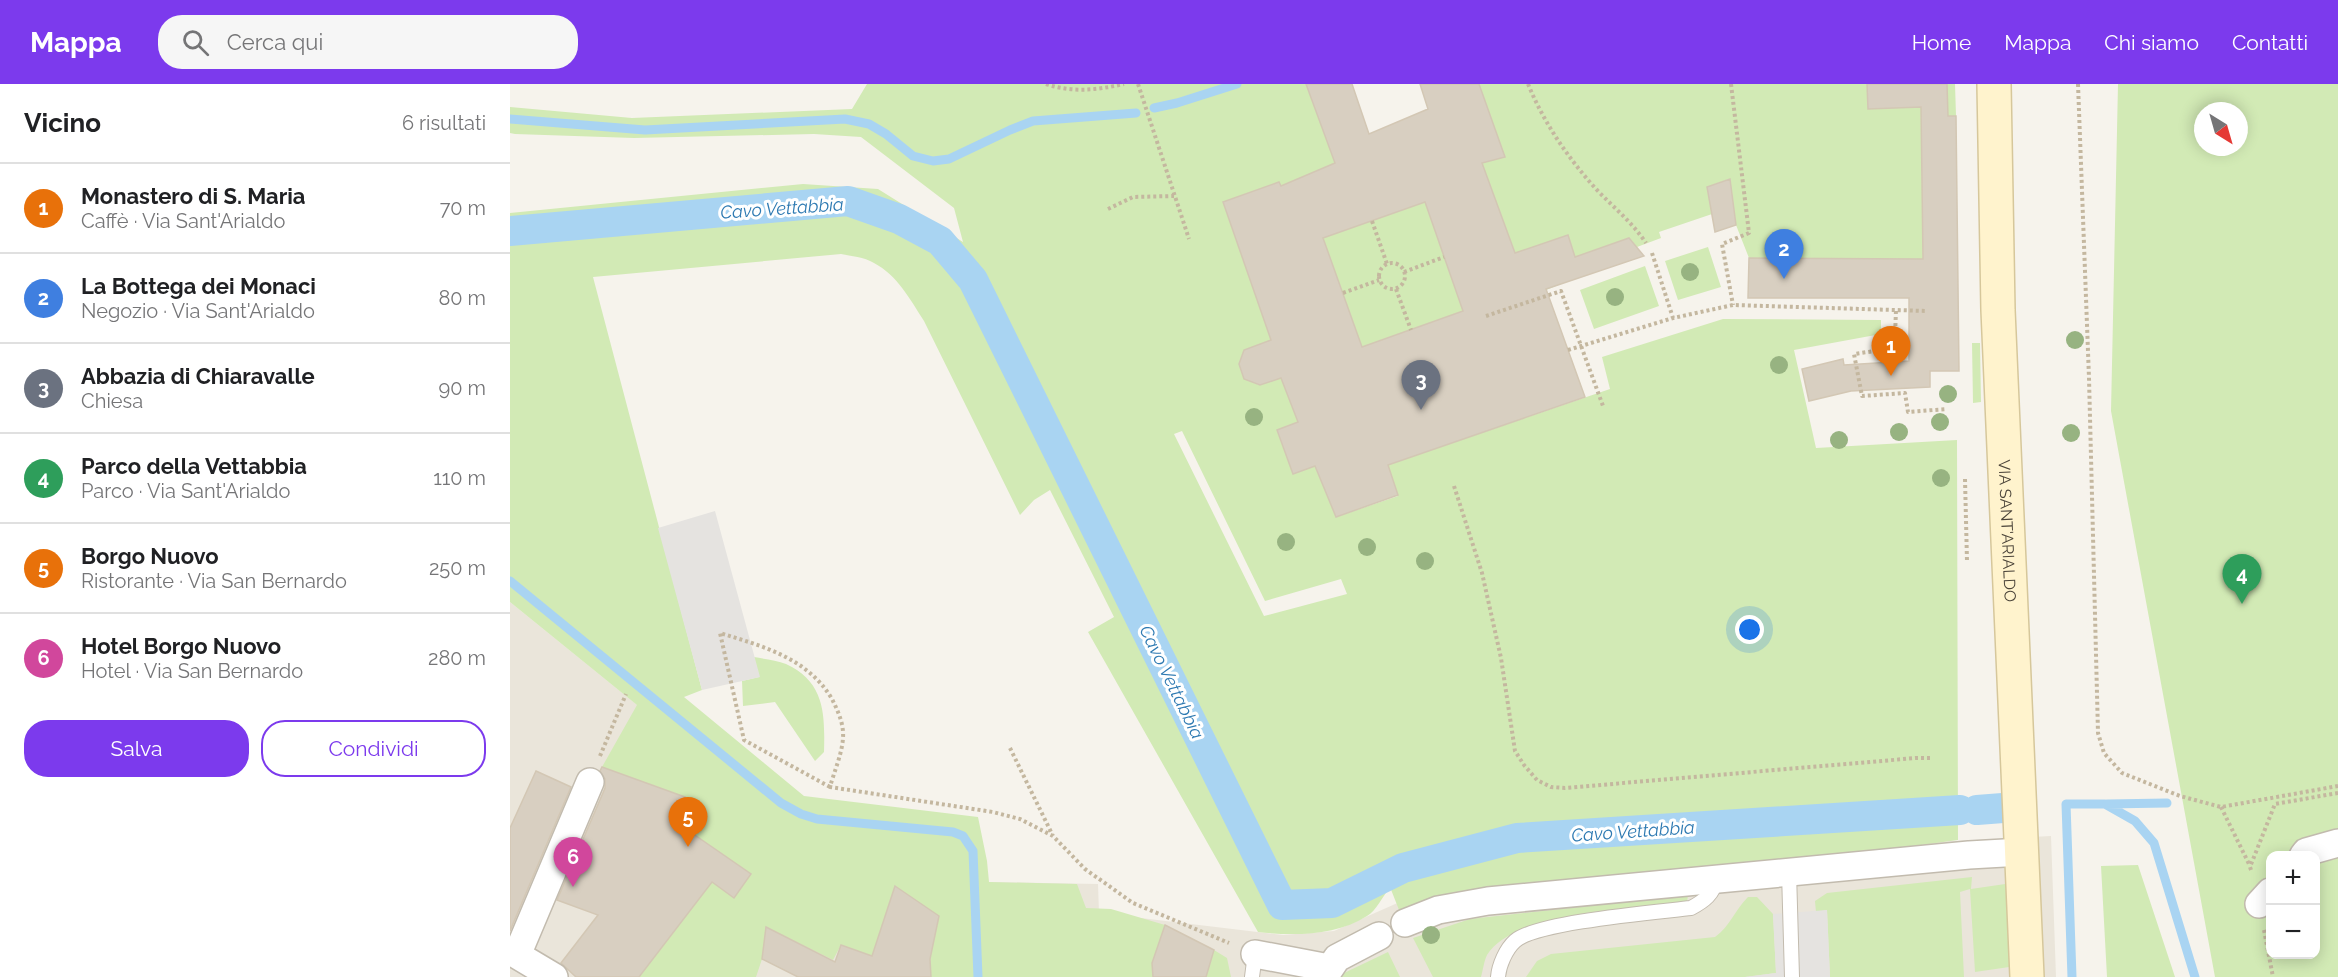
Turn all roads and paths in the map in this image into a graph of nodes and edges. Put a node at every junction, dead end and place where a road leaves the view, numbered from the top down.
1 (1046, 84) edge
2 (1124, 84) edge
3 (1138, 84) edge
4 (1528, 84) edge
5 (1731, 84) edge
6 (1994, 84) edge
7 (2078, 84) edge
8 (1174, 195) junction
9 (1108, 209) dead end
10 (1372, 221) dead end
11 (1189, 239) dead end
12 (1646, 243) dead end
13 (1652, 253) dead end
14 (1444, 257) dead end
15 (1387, 264) junction
16 (1404, 272) junction
17 (1379, 280) junction
18 (1396, 289) junction
19 (1343, 293) dead end
20 (1732, 305) junction
21 (1896, 310) junction
22 (1926, 311) dead end
23 (1486, 316) dead end
24 (1673, 318) junction
25 (1411, 330) dead end
26 (1581, 345) junction
27 (1895, 348) junction
28 (1568, 350) dead end
29 (1894, 362) dead end
30 (1603, 406) dead end
31 (1947, 409) dead end
32 (1965, 479) dead end
33 (1454, 486) dead end
34 (1967, 561) dead end
35 (626, 694) dead end
36 (1010, 748) dead end
37 (1933, 758) dead end
38 (590, 782) joint
39 (2338, 786) edge
40 (830, 787) junction
41 (2221, 807) junction
42 (1053, 836) junction
43 (2338, 843) edge
44 (2310, 851) edge
45 (2022, 852) junction
46 (2250, 867) dead end
47 (1789, 872) junction
48 (1716, 878) junction
49 (1405, 923) dead end
50 (1379, 936) dead end
51 (1254, 966) edge
52 (1326, 973) edge
53 (550, 976) edge
54 (1498, 977) edge
55 (1792, 977) edge
56 (2027, 977) edge

1 - 2 path
3 - 8 path
4 - 12 path
5 - 20 path
6 - 45 street, VIA SANT'ARIALDO
7 - 41 path
8 - 9 path
8 - 11 path
10 - 15 path
13 - 24 path
14 - 16 path
15 - 16 path
15 - 17 path
16 - 18 path
17 - 18 path
17 - 19 path
18 - 25 path
20 - 21 path
20 - 24 path
21 - 22 path
21 - 27 path
23 - 26 path
24 - 26 path
26 - 28 path
26 - 30 path
27 - 29 path
27 - 31 path
32 - 34 path
33 - 37 path
35 - 38 path
36 - 42 path
38 - 53 street
39 - 41 path
40 - 40 path
40 - 42 path
41 - 46 path
42 - 51 path
43 - 44 street
45 - 47 street
45 - 56 street, VIA SANT'ARIALDO
47 - 48 street
47 - 55 lane
48 - 49 street
48 - 54 lane
50 - 52 street
51 - 52 street

